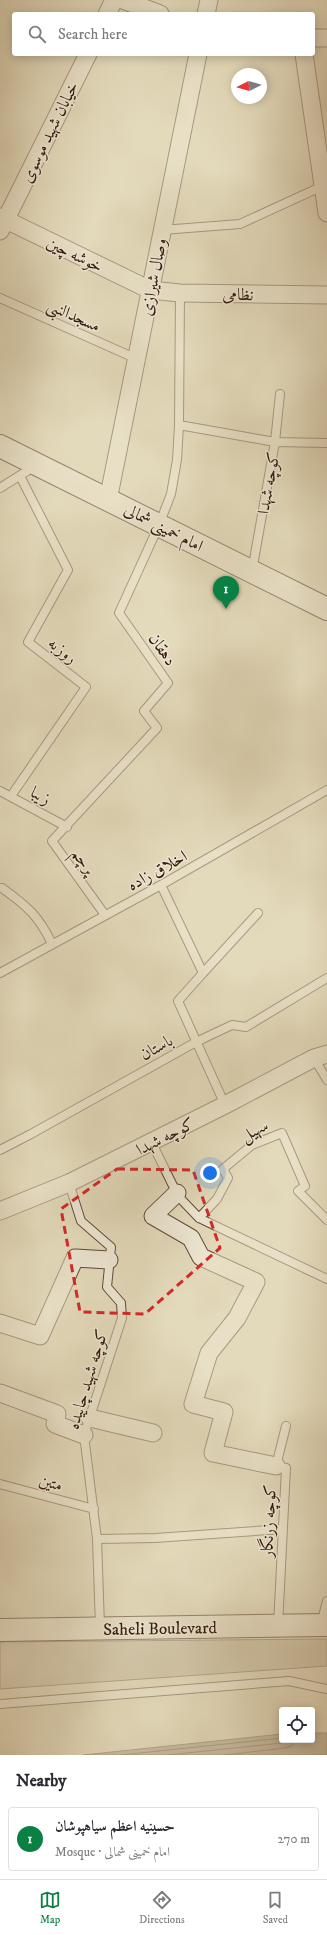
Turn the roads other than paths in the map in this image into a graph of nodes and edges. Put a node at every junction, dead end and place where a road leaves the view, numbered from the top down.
1 (114, 0) edge
2 (123, 0) edge
3 (209, 0) edge
4 (108, 12) edge
5 (155, 12) edge
6 (206, 12) edge
7 (315, 38) edge
8 (327, 38) edge
9 (87, 56) edge
10 (198, 56) edge
11 (304, 56) edge
12 (325, 185) edge
13 (327, 213) edge
14 (2, 222) edge
15 (162, 230) junction
16 (150, 290) junction
17 (180, 294) junction
18 (327, 295) edge
19 (0, 298) edge
20 (137, 359) junction
21 (280, 394) dead end
22 (179, 425) junction
23 (275, 442) junction
24 (327, 443) edge
25 (0, 446) edge
26 (38, 465) junction
27 (20, 476) junction
28 (0, 488) edge
29 (108, 500) junction
30 (159, 525) junction
31 (252, 572) junction
32 (327, 609) edge
33 (327, 790) edge
34 (0, 791) edge
35 (11, 796) junction
36 (66, 827) junction
37 (162, 885) junction
38 (2, 888) dead end
39 (258, 913) dead end
40 (105, 915) junction
41 (52, 944) junction
42 (203, 972) junction
43 (0, 973) edge
44 (327, 978) edge
45 (196, 1042) junction
46 (320, 1056) edge
47 (327, 1080) edge
48 (225, 1105) junction
49 (152, 1143) junction
50 (0, 1150) edge
51 (69, 1184) junction
52 (177, 1193) junction
53 (0, 1211) edge
54 (199, 1218) junction
55 (327, 1220) edge
56 (110, 1260) junction
57 (327, 1279) edge
58 (0, 1323) edge
59 (0, 1393) edge
60 (90, 1418) junction
61 (286, 1426) dead end
62 (153, 1433) dead end
63 (84, 1435) junction
64 (276, 1466) junction
65 (0, 1484) edge
66 (94, 1509) junction
67 (283, 1529) junction
68 (97, 1539) junction
69 (327, 1601) edge
70 (325, 1625) edge
71 (278, 1627) junction
72 (100, 1628) junction
73 (0, 1630) edge
74 (327, 1689) edge
75 (0, 1704) edge

1 - 4 street
2 - 5 street
3 - 6 street
7 - 8 street
9 - 14 street, خیابان شهید موسوی
10 - 15 street, وصال شیرازی
11 - 12 street
12 - 13 street
12 - 15 lane
14 - 16 street, خوشه چین
15 - 16 street, وصال شیرازی
16 - 17 street, نظامی
16 - 20 street, وصال شیرازی
17 - 18 street, نظامی
17 - 22 lane
19 - 20 lane, مسجدالنبی
20 - 29 street, وصال شیرازی
21 - 23 lane, کوچه شهدا
22 - 23 lane
22 - 30 lane
23 - 24 lane
23 - 31 lane, کوچه شهدا
25 - 26 main road, امام خمینی شمالی
26 - 27 lane
26 - 29 main road, امام خمینی شمالی
27 - 28 lane
27 - 35 lane, روزبه
29 - 30 main road, امام خمینی شمالی
30 - 31 main road, امام خمینی شمالی
30 - 36 lane, دهقان
31 - 32 main road, امام خمینی شمالی
33 - 37 lane, اخلاق زاده
34 - 35 lane, زیبا
35 - 36 lane, زیبا
36 - 40 lane, پرچم
37 - 40 lane, اخلاق زاده
37 - 42 lane
38 - 41 lane
39 - 42 lane
40 - 41 lane, اخلاق زاده
41 - 43 lane, اخلاق زاده
42 - 45 lane
44 - 45 lane, باستان
45 - 48 lane
45 - 50 lane, باستان
46 - 47 lane
46 - 48 street, کوچه شهدا
48 - 49 street, کوچه شهدا
49 - 51 street, کوچه شهدا
49 - 52 lane
51 - 53 street, کوچه شهدا
51 - 56 lane, کوچه شهید چاییده
52 - 54 lane
52 - 64 street
54 - 55 lane, سهیل
54 - 57 lane
56 - 58 street
56 - 60 lane, کوچه شهید چاییده
59 - 63 street
60 - 62 street
60 - 63 lane, کوچه شهید چاییده
61 - 64 lane, کوچه زرنگار
63 - 66 lane, کوچه شهید چاییده
64 - 67 lane, کوچه زرنگار
65 - 66 lane, متین
66 - 68 lane, کوچه شهید چاییده
67 - 68 lane
67 - 71 lane, کوچه زرنگار
68 - 72 lane, کوچه شهید چاییده
69 - 70 lane
70 - 71 main road, Saheli Boulevard
71 - 72 main road, Saheli Boulevard
72 - 73 main road, Saheli Boulevard
74 - 75 lane

